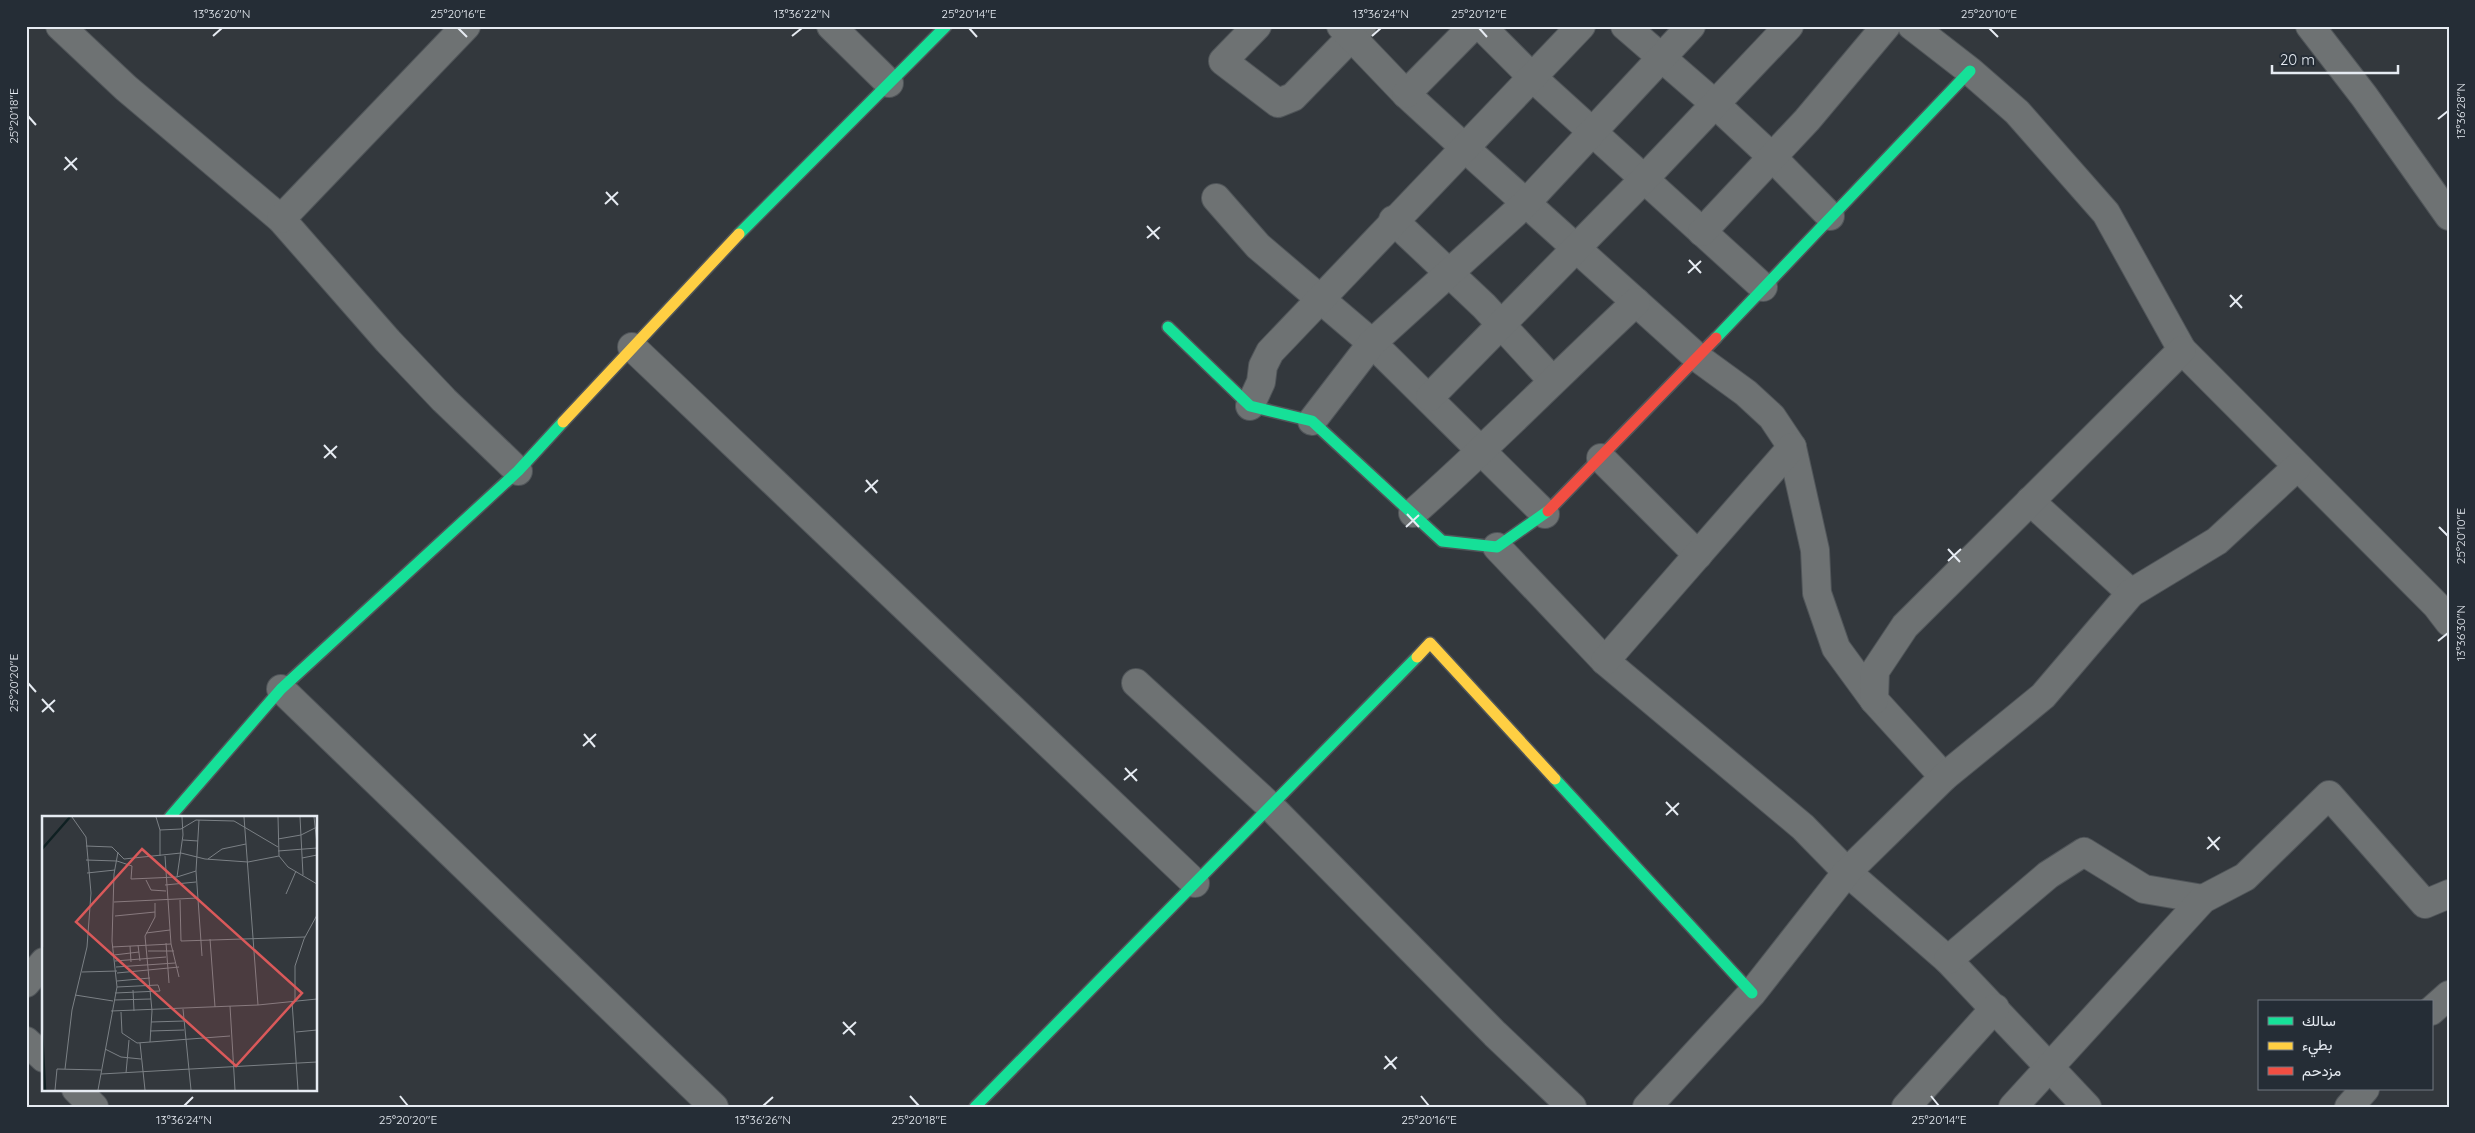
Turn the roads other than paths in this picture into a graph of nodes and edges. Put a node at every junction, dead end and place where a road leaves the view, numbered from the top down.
1 (60, 26) edge
2 (466, 26) edge
3 (830, 26) edge
4 (946, 26) edge
5 (1257, 26) edge
6 (1473, 26) edge
7 (1481, 26) edge
8 (1581, 26) edge
9 (1625, 26) edge
10 (1691, 26) edge
11 (1789, 26) edge
12 (1886, 26) edge
13 (1912, 26) edge
14 (2310, 26) edge
15 (1352, 30) edge
16 (1660, 57) junction
17 (1970, 71) junction
18 (1532, 77) junction
19 (889, 83) junction
20 (1406, 94) junction
21 (1715, 104) junction
22 (1592, 132) junction
23 (1466, 149) junction
24 (1771, 156) junction
25 (1644, 179) junction
26 (1216, 198) dead end
27 (1526, 203) junction
28 (1830, 216) junction
29 (2449, 216) edge
30 (281, 219) junction
31 (1394, 220) junction
32 (1702, 232) junction
33 (1577, 248) junction
34 (1450, 274) junction
35 (1763, 287) junction
36 (1320, 300) junction
37 (1636, 302) junction
38 (1500, 324) junction
39 (1168, 327) dead end
40 (1372, 343) junction
41 (632, 347) junction
42 (2182, 350) junction
43 (1698, 358) junction
44 (1552, 380) junction
45 (1430, 397) junction
46 (1250, 406) junction
47 (1312, 421) junction
48 (1792, 447) junction
49 (1481, 452) junction
50 (1601, 458) junction
51 (2297, 467) junction
52 (518, 470) junction
53 (2030, 502) junction
54 (1413, 513) junction
55 (1546, 514) junction
56 (1497, 547) junction
57 (1698, 555) junction
58 (2131, 593) junction
59 (2449, 622) edge
60 (1605, 661) junction
61 (1136, 683) dead end
62 (281, 689) junction
63 (1874, 700) junction
64 (1944, 777) junction
65 (1270, 806) junction
66 (171, 816) edge
67 (1847, 872) junction
68 (1195, 883) junction
69 (2449, 894) edge
70 (2203, 899) junction
71 (1948, 960) junction
72 (42, 964) edge
73 (26, 983) edge
74 (1752, 994) junction
75 (2449, 995) edge
76 (1995, 1008) junction
77 (2432, 1010) edge
78 (26, 1041) edge
79 (42, 1056) edge
80 (2050, 1067) junction
81 (77, 1090) edge
82 (2364, 1090) edge
83 (94, 1107) edge
84 (714, 1107) edge
85 (975, 1107) edge
86 (1572, 1107) edge
87 (1647, 1107) edge
88 (1906, 1107) edge
89 (2013, 1107) edge
90 (2087, 1107) edge
91 (2349, 1107) edge

1 - 30 street
2 - 30 street
3 - 19 street
4 - 19 street
5 - 15 street
6 - 20 street
7 - 18 street
8 - 18 street
9 - 16 street
10 - 16 street
11 - 21 street
12 - 24 street
13 - 17 street
14 - 29 street
15 - 20 street
16 - 21 street
16 - 22 street
17 - 28 street
17 - 42 street
18 - 22 street
18 - 23 street
19 - 41 street
20 - 23 street
21 - 24 street
21 - 25 street
22 - 25 street
22 - 27 street
23 - 27 street
23 - 31 street
24 - 28 street
24 - 32 street
25 - 32 street
25 - 33 street
26 - 36 street
27 - 33 street
27 - 34 street
28 - 35 street
30 - 52 street
31 - 34 street
31 - 36 street
32 - 35 street
33 - 37 street
33 - 38 street
34 - 38 street
34 - 40 street
35 - 43 street
36 - 40 street
36 - 46 street
37 - 43 street
37 - 44 street
38 - 44 street
38 - 45 street
39 - 46 street
40 - 45 street
40 - 47 street
41 - 52 street
41 - 68 street
42 - 51 street
42 - 53 street
43 - 48 street
43 - 50 street
44 - 49 street
45 - 49 street
46 - 47 street
47 - 54 street
48 - 57 street
48 - 63 street
49 - 54 street
49 - 55 street
50 - 55 street
50 - 57 street
51 - 58 street
51 - 59 street
52 - 62 street
53 - 58 street
53 - 63 street
54 - 56 street
55 - 56 street
56 - 60 street
57 - 60 street
58 - 64 street
60 - 67 street
61 - 65 street
62 - 66 street
62 - 84 street
63 - 64 street
64 - 67 street
65 - 68 street
65 - 74 street
65 - 86 street
67 - 71 street
67 - 74 street
68 - 85 street
69 - 70 street
70 - 71 street
70 - 80 street
71 - 76 street
72 - 73 street
74 - 87 street
75 - 77 street
76 - 80 street
76 - 88 street
78 - 79 street
80 - 89 street
80 - 90 street
81 - 83 street
82 - 91 street

